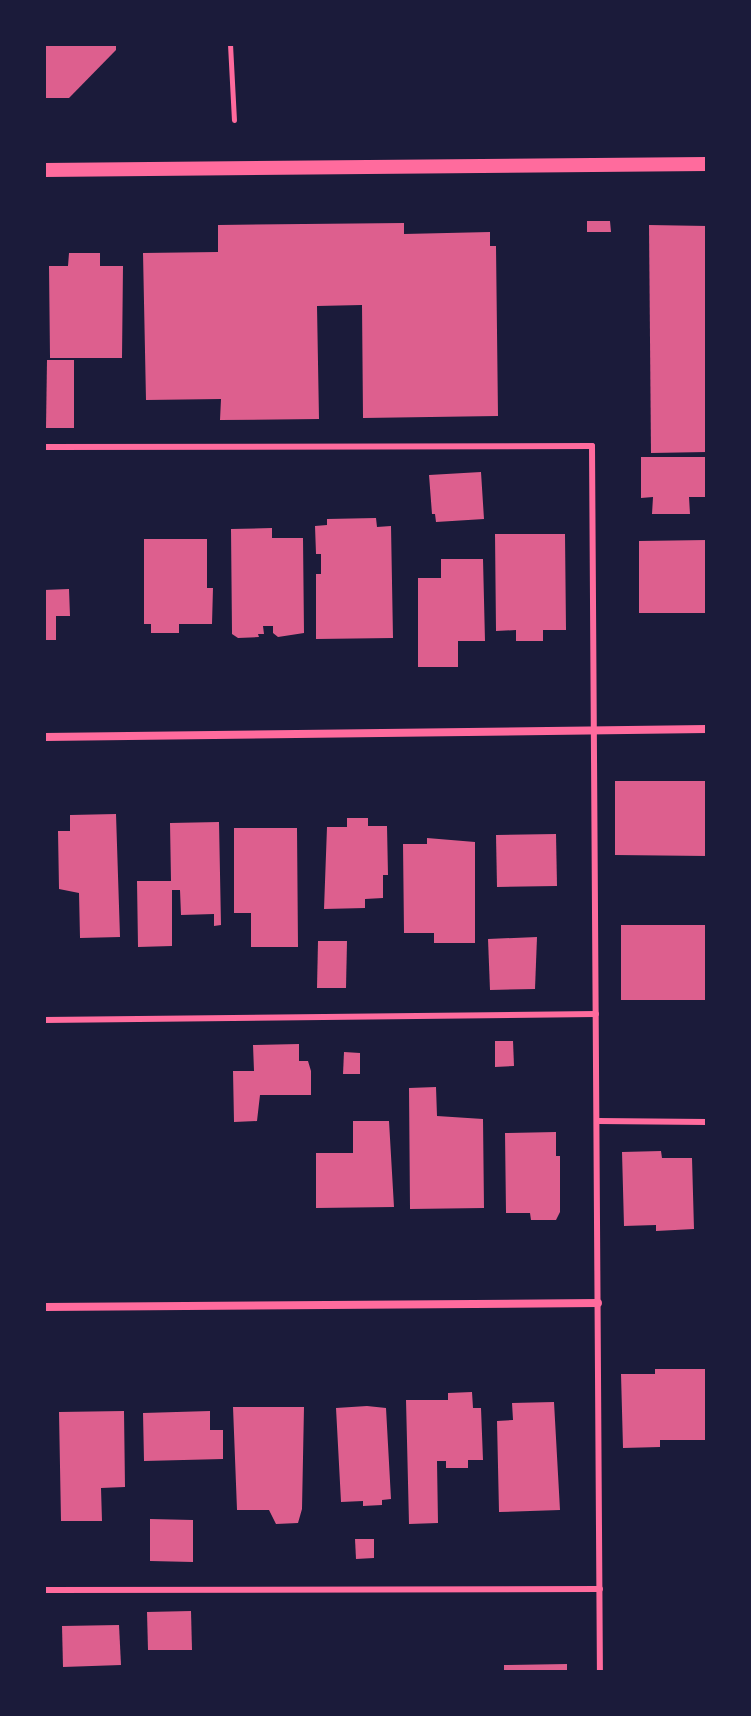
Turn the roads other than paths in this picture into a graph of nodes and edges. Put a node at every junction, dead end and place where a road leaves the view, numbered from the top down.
1 (707, 164) edge
2 (44, 170) edge
3 (44, 447) edge
4 (707, 729) edge
5 (595, 730) junction
6 (44, 737) edge
7 (596, 1014) junction
8 (44, 1020) edge
9 (598, 1121) junction
10 (707, 1122) edge
11 (598, 1303) junction
12 (44, 1307) edge
13 (600, 1589) junction
14 (44, 1590) edge
15 (600, 1672) edge

1 - 2 street
3 - 5 lane
4 - 5 street
5 - 6 street
5 - 7 lane
7 - 8 lane
7 - 9 lane
9 - 10 lane
9 - 11 lane
11 - 12 street
11 - 13 lane
13 - 14 lane
13 - 15 lane

